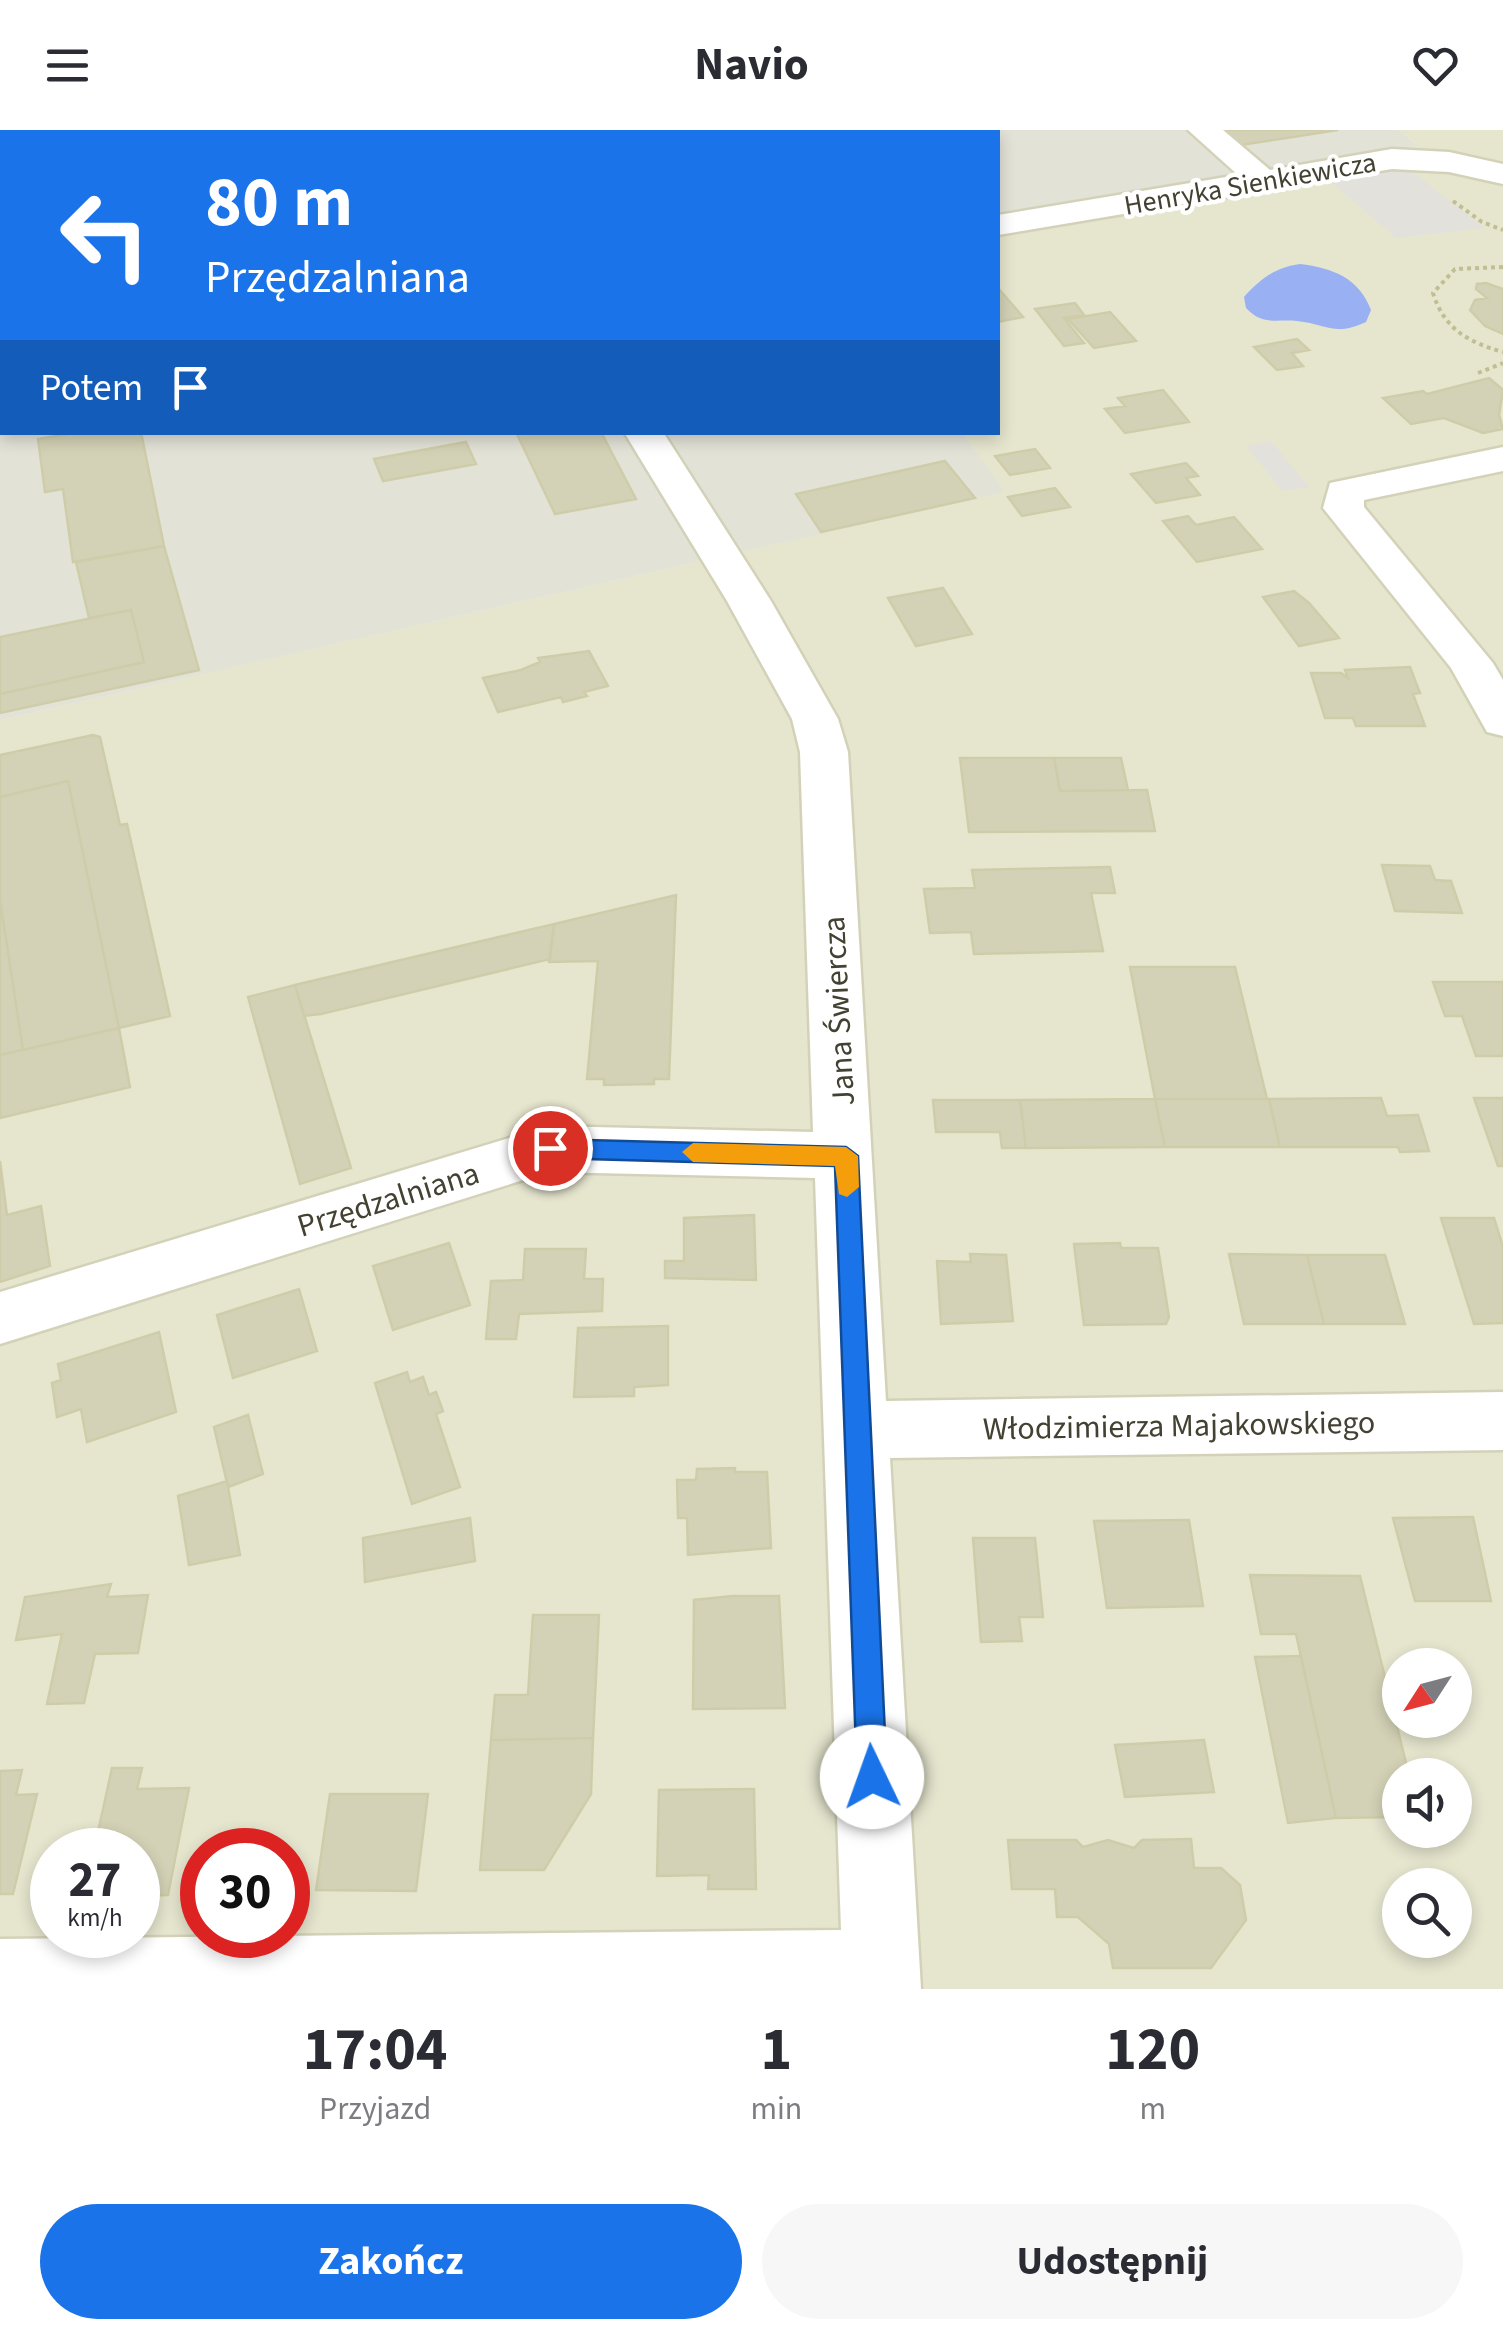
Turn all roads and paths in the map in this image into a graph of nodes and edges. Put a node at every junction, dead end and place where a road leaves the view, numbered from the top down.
1 (1204, 130) edge
2 (1490, 171) edge
3 (1264, 182) junction
4 (1503, 206) edge
5 (1000, 225) edge
6 (1503, 267) edge
7 (1503, 352) edge
8 (1503, 363) edge
9 (1478, 373) dead end
10 (646, 435) edge
11 (1503, 459) edge
12 (1503, 721) edge
13 (846, 1156) junction
14 (0, 1318) edge
15 (1503, 1420) edge
16 (855, 1430) junction
17 (0, 1978) edge
18 (881, 1979) edge

1 - 3 street
2 - 3 street, Henryka Sienkiewicza
2 - 4 street
3 - 5 street, Henryka Sienkiewicza
6 - 7 path
8 - 9 path
10 - 13 street, Jana Świercza
11 - 12 street
13 - 14 street, Przędzalniana
13 - 16 street, Jana Świercza
15 - 16 street, Włodzimierza Majakowskiego
16 - 18 street, Jana Świercza
17 - 18 street

